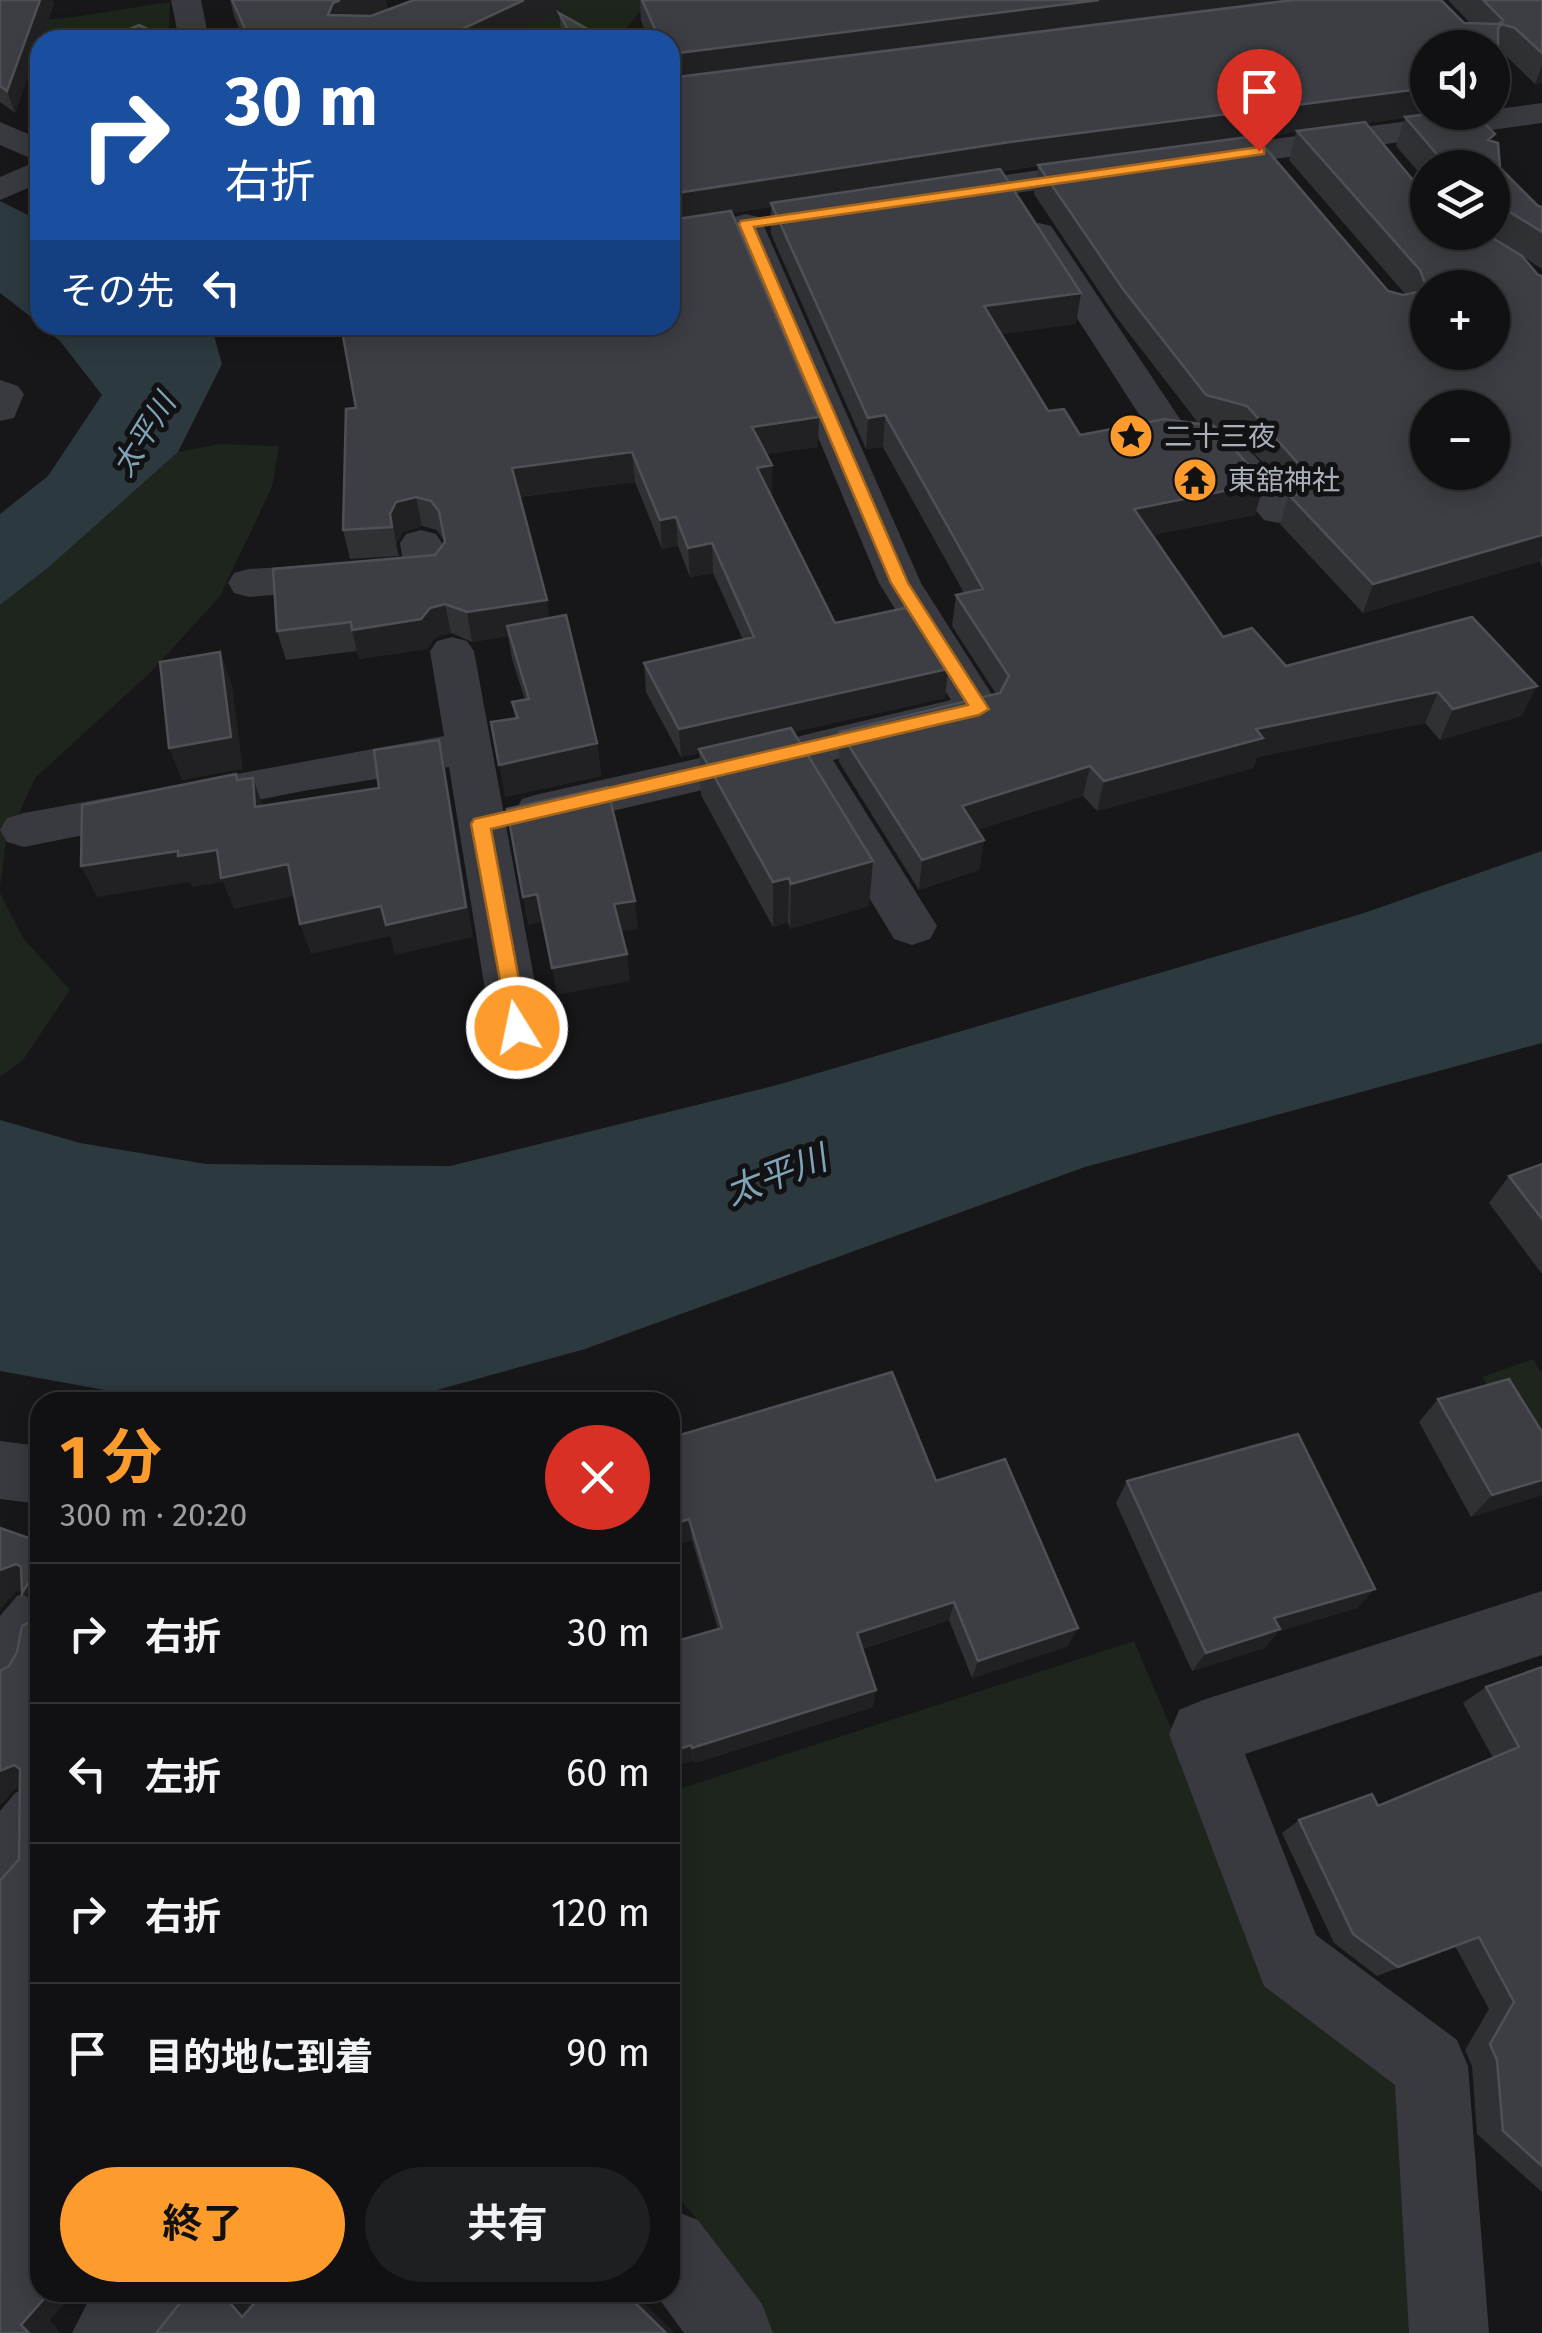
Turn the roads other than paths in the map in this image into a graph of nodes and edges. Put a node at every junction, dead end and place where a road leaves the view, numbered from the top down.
1 (186, 0) edge
2 (192, 30) edge
3 (1516, 89) dead end
4 (1542, 113) edge
5 (1510, 117) edge
6 (1413, 130) edge
7 (1448, 130) edge
8 (0, 132) edge
9 (1366, 136) junction
10 (30, 147) edge
11 (1467, 150) edge
12 (1259, 151) junction
13 (1391, 166) edge
14 (30, 175) edge
15 (1283, 180) edge
16 (1008, 184) junction
17 (0, 190) edge
18 (895, 202) edge
19 (746, 224) dead end
20 (0, 391) edge
21 (0, 410) edge
22 (1278, 511) dead end
23 (421, 543) dead end
24 (249, 584) dead end
25 (452, 651) dead end
26 (467, 748) junction
27 (804, 751) junction
28 (481, 824) junction
29 (24, 830) dead end
30 (912, 926) dead end
31 (517, 1028) dead end
32 (0, 1470) edge
33 (30, 1474) edge
34 (1542, 1623) edge
35 (30, 1632) edge
36 (0, 1657) edge
37 (30, 1829) edge
38 (0, 1862) edge
39 (680, 2261) edge
40 (136, 2302) edge
41 (112, 2333) edge
42 (733, 2333) edge
43 (1449, 2333) edge

1 - 2 street
3 - 4 street
4 - 5 street
6 - 9 street
7 - 11 street
8 - 10 street
9 - 12 street
9 - 13 street
12 - 15 street
12 - 16 street
14 - 17 street
16 - 18 street
16 - 22 street
19 - 27 street
20 - 21 street
23 - 24 street
25 - 26 street
26 - 28 street
26 - 29 street
27 - 28 street
27 - 30 street
28 - 31 street
32 - 33 street
34 - 43 street
35 - 36 street
37 - 38 street
39 - 42 street
40 - 41 street

